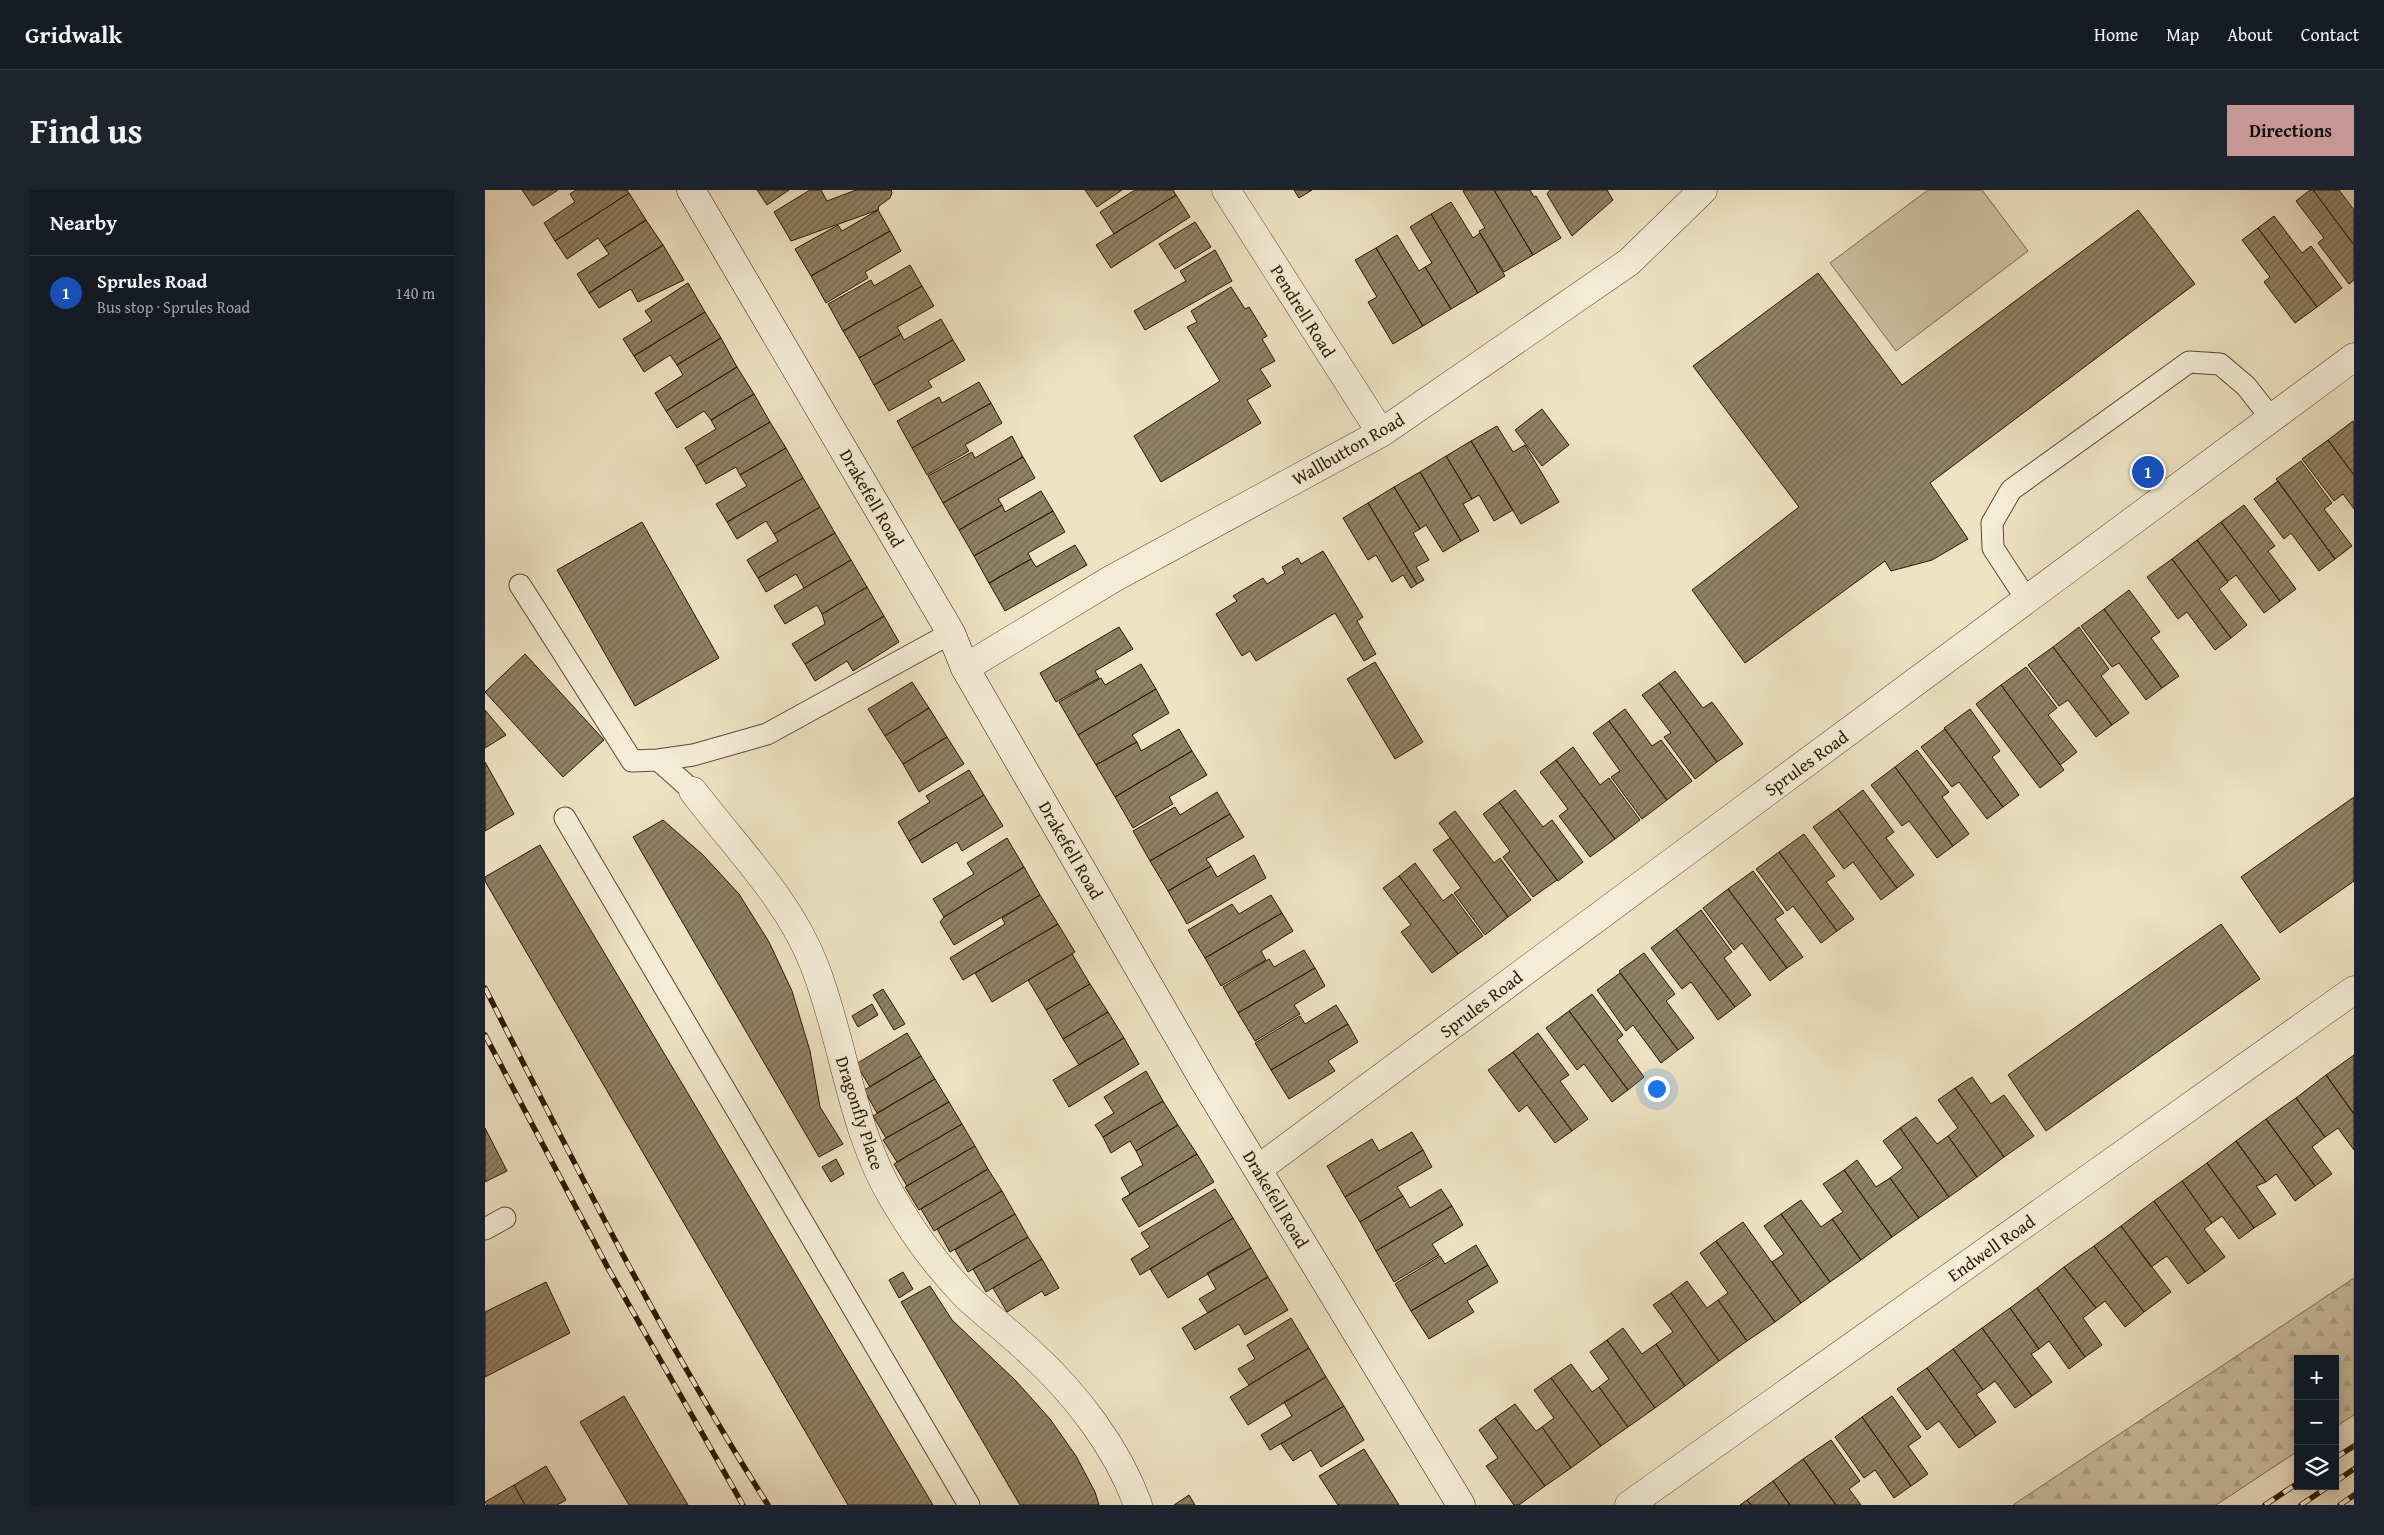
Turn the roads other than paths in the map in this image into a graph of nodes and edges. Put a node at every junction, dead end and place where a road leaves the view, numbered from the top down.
1 (691, 190) edge
2 (1226, 190) edge
3 (1703, 190) edge
4 (2354, 357) edge
5 (2271, 418) junction
6 (1381, 433) junction
7 (520, 584) dead end
8 (2027, 600) junction
9 (951, 633) junction
10 (965, 668) junction
11 (658, 760) junction
12 (693, 791) joint
13 (565, 818) dead end
14 (2354, 990) edge
15 (1258, 1169) junction
16 (505, 1218) dead end
17 (485, 1229) edge
18 (969, 1505) edge
19 (1138, 1505) edge
20 (1461, 1505) edge
21 (1629, 1505) edge

1 - 9 street, Drakefell Road
2 - 6 street, Pendrell Road
3 - 6 street, Wallbutton Road
4 - 5 street, Sprules Road
5 - 8 street, Sprules Road
5 - 8 lane
6 - 10 street, Wallbutton Road
7 - 11 lane
8 - 15 street, Sprules Road
9 - 10 street, Drakefell Road
9 - 11 lane
10 - 15 street, Drakefell Road
11 - 12 lane
12 - 19 street, Dragonfly Place
13 - 18 lane
14 - 21 street, Endwell Road
15 - 20 street, Drakefell Road
16 - 17 lane

